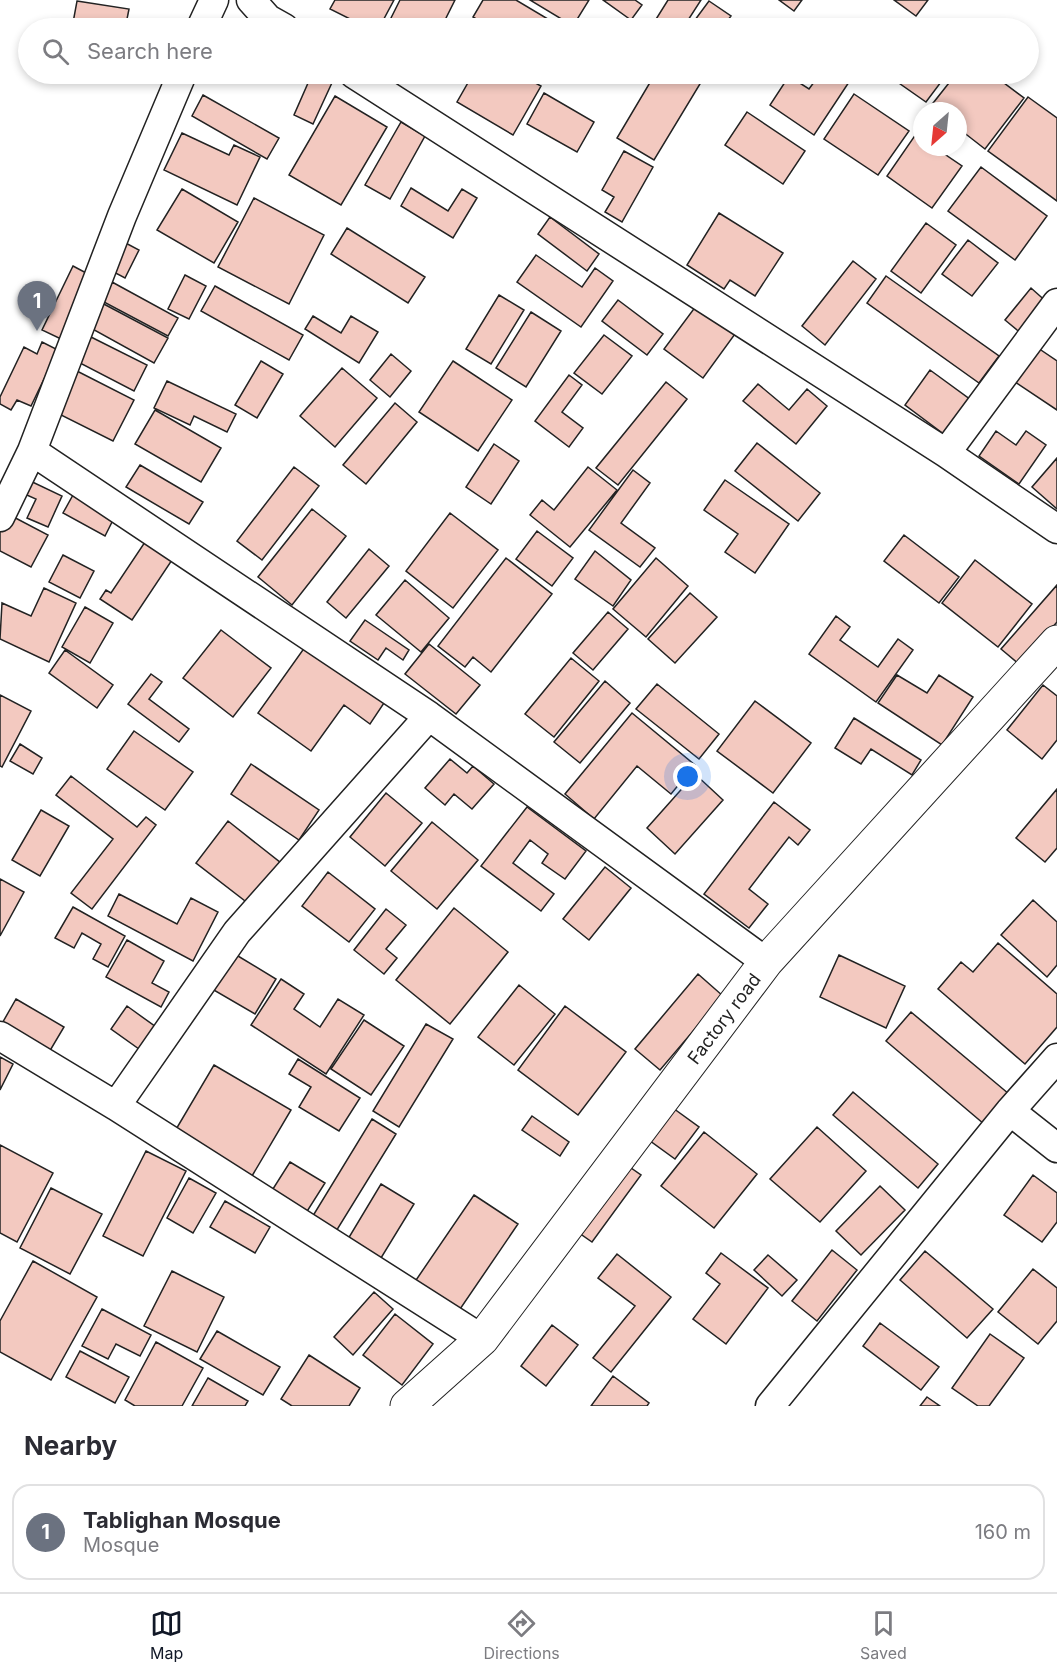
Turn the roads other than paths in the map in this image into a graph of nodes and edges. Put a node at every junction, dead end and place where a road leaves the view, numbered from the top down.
1 (214, 0) edge
2 (251, 0) edge
3 (206, 18) edge
4 (267, 18) edge
5 (178, 84) edge
6 (370, 84) edge
7 (1057, 303) edge
8 (32, 451) junction
9 (946, 453) junction
10 (0, 517) edge
11 (1057, 529) edge
12 (1057, 642) edge
13 (429, 716) junction
14 (766, 962) junction
15 (0, 1036) edge
16 (1057, 1059) edge
17 (116, 1106) junction
18 (1010, 1111) junction
19 (1057, 1148) edge
20 (482, 1339) junction
21 (407, 1406) edge
22 (770, 1406) edge

1 - 3 street
2 - 4 street
5 - 8 street
6 - 9 street
7 - 9 street
8 - 10 street
8 - 13 street
9 - 11 street
12 - 14 street, Factory road
13 - 14 street
13 - 17 street
14 - 20 street, Factory road
15 - 17 street
16 - 18 street
17 - 20 street
18 - 19 street
18 - 22 street
20 - 21 street, Factory road

